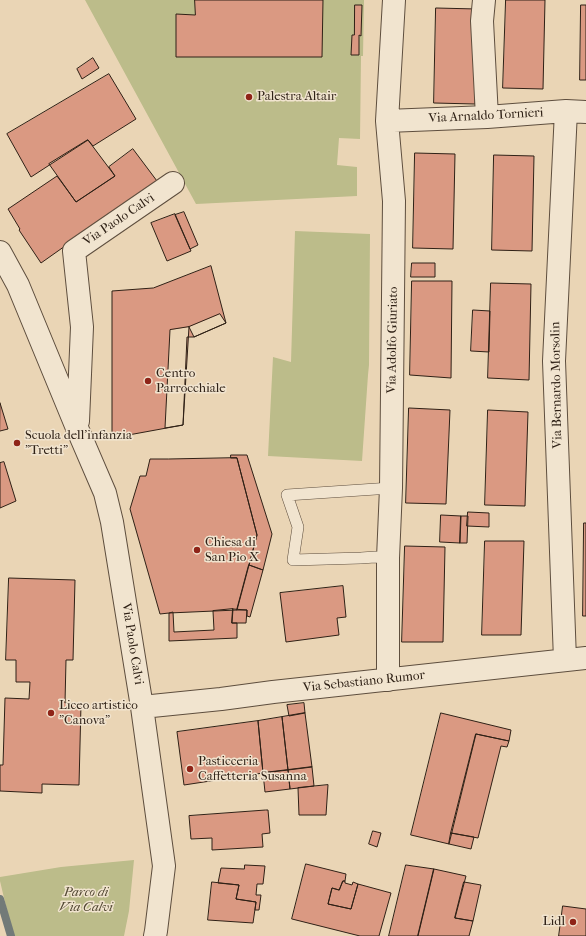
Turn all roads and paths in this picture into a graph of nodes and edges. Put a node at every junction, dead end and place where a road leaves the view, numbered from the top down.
1 (394, 0) edge
2 (484, 0) edge
3 (576, 112) edge
4 (487, 117) junction
5 (387, 121) junction
6 (173, 183) dead end
7 (0, 252) edge
8 (77, 428) junction
9 (391, 488) junction
10 (388, 558) junction
11 (576, 659) edge
12 (388, 680) junction
13 (142, 707) junction
14 (155, 936) edge

1 - 5 street, Via Adolfo Giuriato
2 - 4 street
3 - 4 street, Via Arnaldo Tornieri
3 - 11 street, Via Bernardo Morsolin
4 - 5 street, Via Arnaldo Tornieri
5 - 9 street, Via Adolfo Giuriato
6 - 8 street, Via Paolo Calvi
7 - 8 street, Via Paolo Calvi
8 - 13 street, Via Paolo Calvi
9 - 10 street, Via Adolfo Giuriato
9 - 10 lane
10 - 12 street, Via Adolfo Giuriato
11 - 12 street, Via Sebastiano Rumor
12 - 13 street, Via Sebastiano Rumor
13 - 14 street, Via Paolo Calvi

